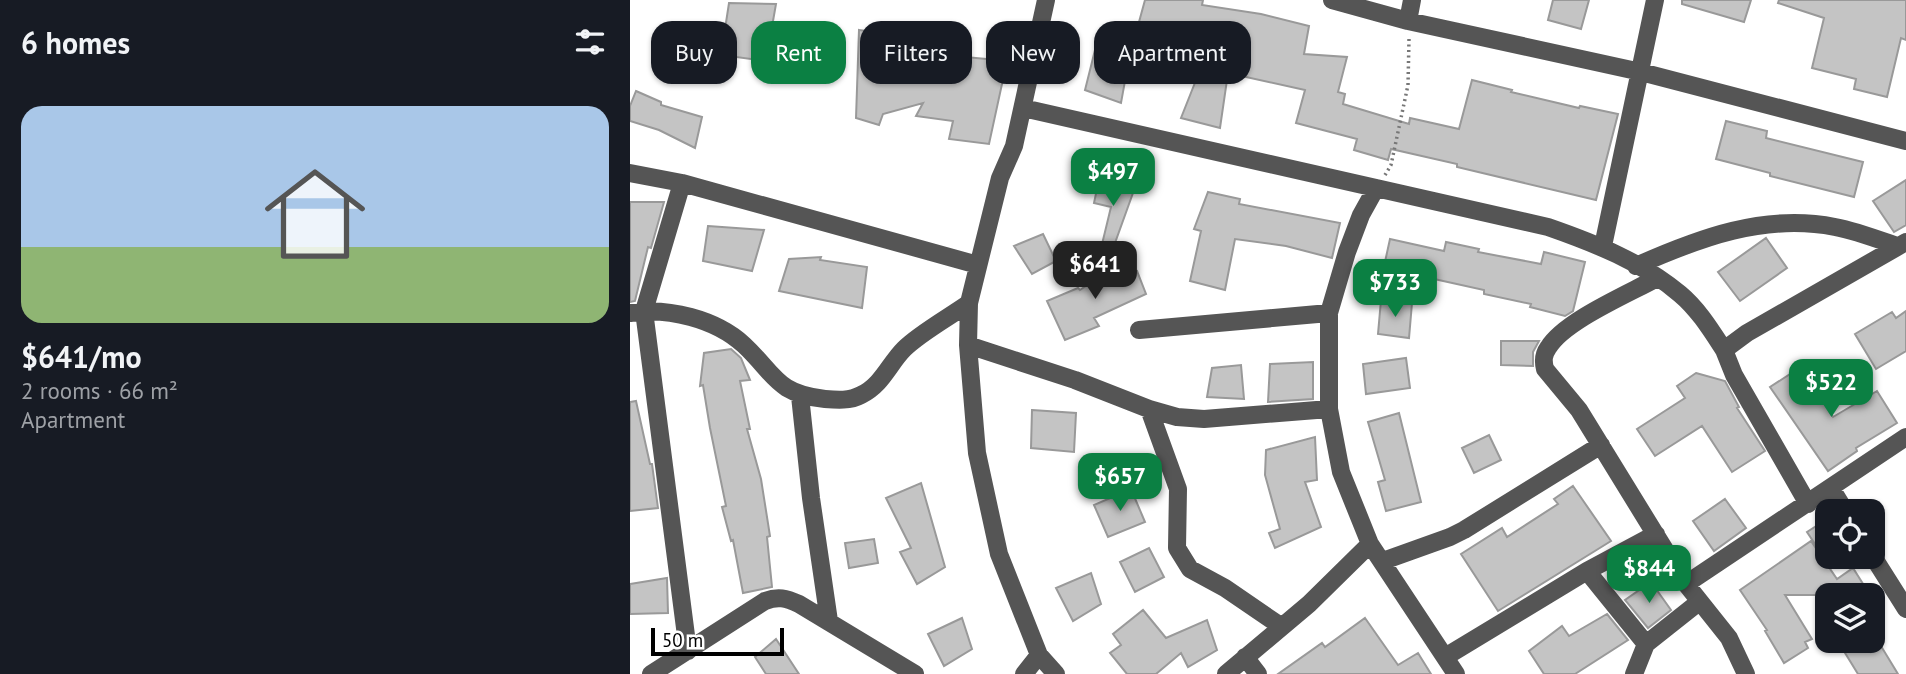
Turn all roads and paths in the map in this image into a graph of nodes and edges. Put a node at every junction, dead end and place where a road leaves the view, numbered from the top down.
1 (1046, 0) edge
2 (1332, 0) edge
3 (1412, 0) edge
4 (1655, 0) edge
5 (1408, 20) junction
6 (1641, 72) junction
7 (1023, 108) junction
8 (1906, 141) edge
9 (630, 173) edge
10 (682, 183) junction
11 (1376, 188) junction
12 (1902, 244) edge
13 (1602, 246) junction
14 (978, 265) junction
15 (1636, 265) junction
16 (1657, 278) junction
17 (969, 303) junction
18 (637, 312) edge
19 (1329, 313) junction
20 (1139, 330) dead end
21 (968, 345) junction
22 (1724, 350) junction
23 (800, 396) junction
24 (1149, 409) junction
25 (1329, 410) junction
26 (1906, 437) edge
27 (1601, 445) junction
28 (1831, 488) junction
29 (1838, 499) edge
30 (1808, 504) junction
31 (1656, 534) junction
32 (1370, 544) junction
33 (1383, 561) junction
34 (1881, 569) edge
35 (1587, 571) junction
36 (1686, 584) junction
37 (1699, 602) junction
38 (1906, 609) edge
39 (829, 621) junction
40 (1282, 627) junction
41 (1646, 644) junction
42 (688, 650) junction
43 (1039, 655) junction
44 (1245, 657) junction
45 (1445, 657) junction
46 (650, 674) edge
47 (915, 674) edge
48 (1024, 674) edge
49 (1056, 674) edge
50 (1226, 674) edge
51 (1258, 674) edge
52 (1456, 674) edge
53 (1634, 674) edge
54 (1746, 674) edge

1 - 7 street
2 - 5 street
3 - 5 street
4 - 6 street
5 - 6 street
5 - 11 path
6 - 8 street
6 - 13 street
7 - 11 street
7 - 14 street
9 - 10 street
10 - 14 street
10 - 18 street
11 - 13 street
11 - 19 street
12 - 15 street
12 - 22 street
13 - 15 street
14 - 17 street
15 - 16 street
16 - 22 street
16 - 27 street
17 - 21 street
17 - 23 street
18 - 23 street
18 - 42 street
19 - 20 street
19 - 25 street
21 - 24 street
21 - 43 street
22 - 30 street
23 - 39 street
24 - 25 street
24 - 40 street
25 - 32 street
26 - 28 street
27 - 31 street
27 - 33 street
28 - 29 street
28 - 30 street
30 - 36 street
31 - 35 street
31 - 36 street
32 - 33 street
32 - 40 street
33 - 45 street
34 - 38 street
35 - 41 street
35 - 45 street
36 - 37 street
37 - 41 street
37 - 54 street
39 - 42 street
39 - 47 street
40 - 44 street
41 - 53 street
42 - 46 street
43 - 48 street
43 - 49 street
44 - 50 street
44 - 51 street
45 - 52 street

